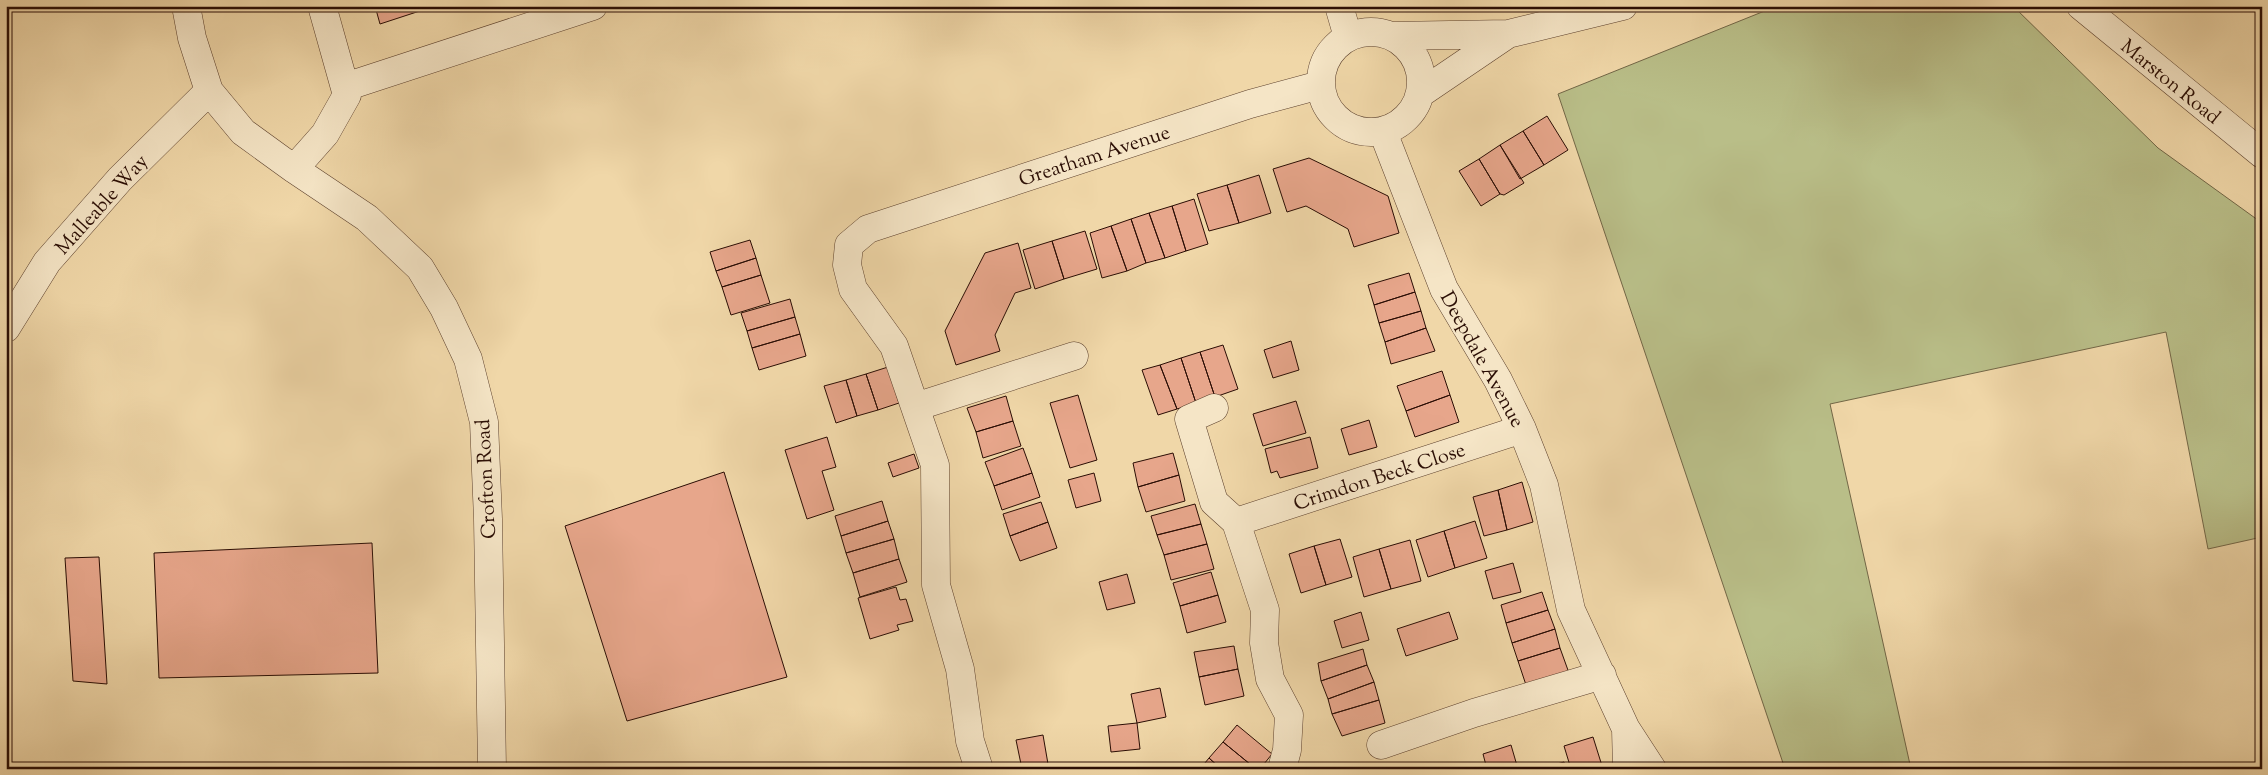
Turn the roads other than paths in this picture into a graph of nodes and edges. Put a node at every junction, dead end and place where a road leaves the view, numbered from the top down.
1 (186, 6) edge
2 (322, 6) edge
3 (593, 6) edge
4 (1339, 6) edge
5 (1623, 6) edge
6 (2081, 6) edge
7 (1508, 34) junction
8 (1392, 36) junction
9 (1348, 37) junction
10 (1320, 85) junction
11 (345, 87) junction
12 (209, 91) junction
13 (1421, 93) junction
14 (1383, 132) junction
15 (2262, 154) edge
16 (294, 169) junction
17 (6, 328) edge
18 (1074, 356) dead end
19 (915, 407) junction
20 (1214, 408) dead end
21 (1522, 429) junction
22 (1236, 522) junction
23 (1602, 675) junction
24 (1626, 728) junction
25 (1381, 745) dead end
26 (1284, 759) edge
27 (492, 769) edge
28 (979, 769) edge
29 (1627, 769) edge
30 (1652, 769) edge

1 - 12 street, Crofton Road
2 - 11 street
3 - 11 street
4 - 9 street
5 - 7 street
6 - 15 street, Marston Road
7 - 8 street
7 - 13 street
8 - 9 street
8 - 13 street
9 - 10 street
10 - 14 street
10 - 19 street, Greatham Avenue
11 - 16 street
12 - 16 street, Crofton Road
12 - 17 street, Malleable Way
13 - 14 street
14 - 21 street, Deepdale Avenue
16 - 27 street, Crofton Road
18 - 19 street
19 - 28 street
20 - 22 street
21 - 22 street, Crimdon Beck Close
21 - 23 street, Deepdale Avenue
22 - 26 street
23 - 24 street, Deepdale Avenue
23 - 25 street
24 - 29 street
24 - 30 street

